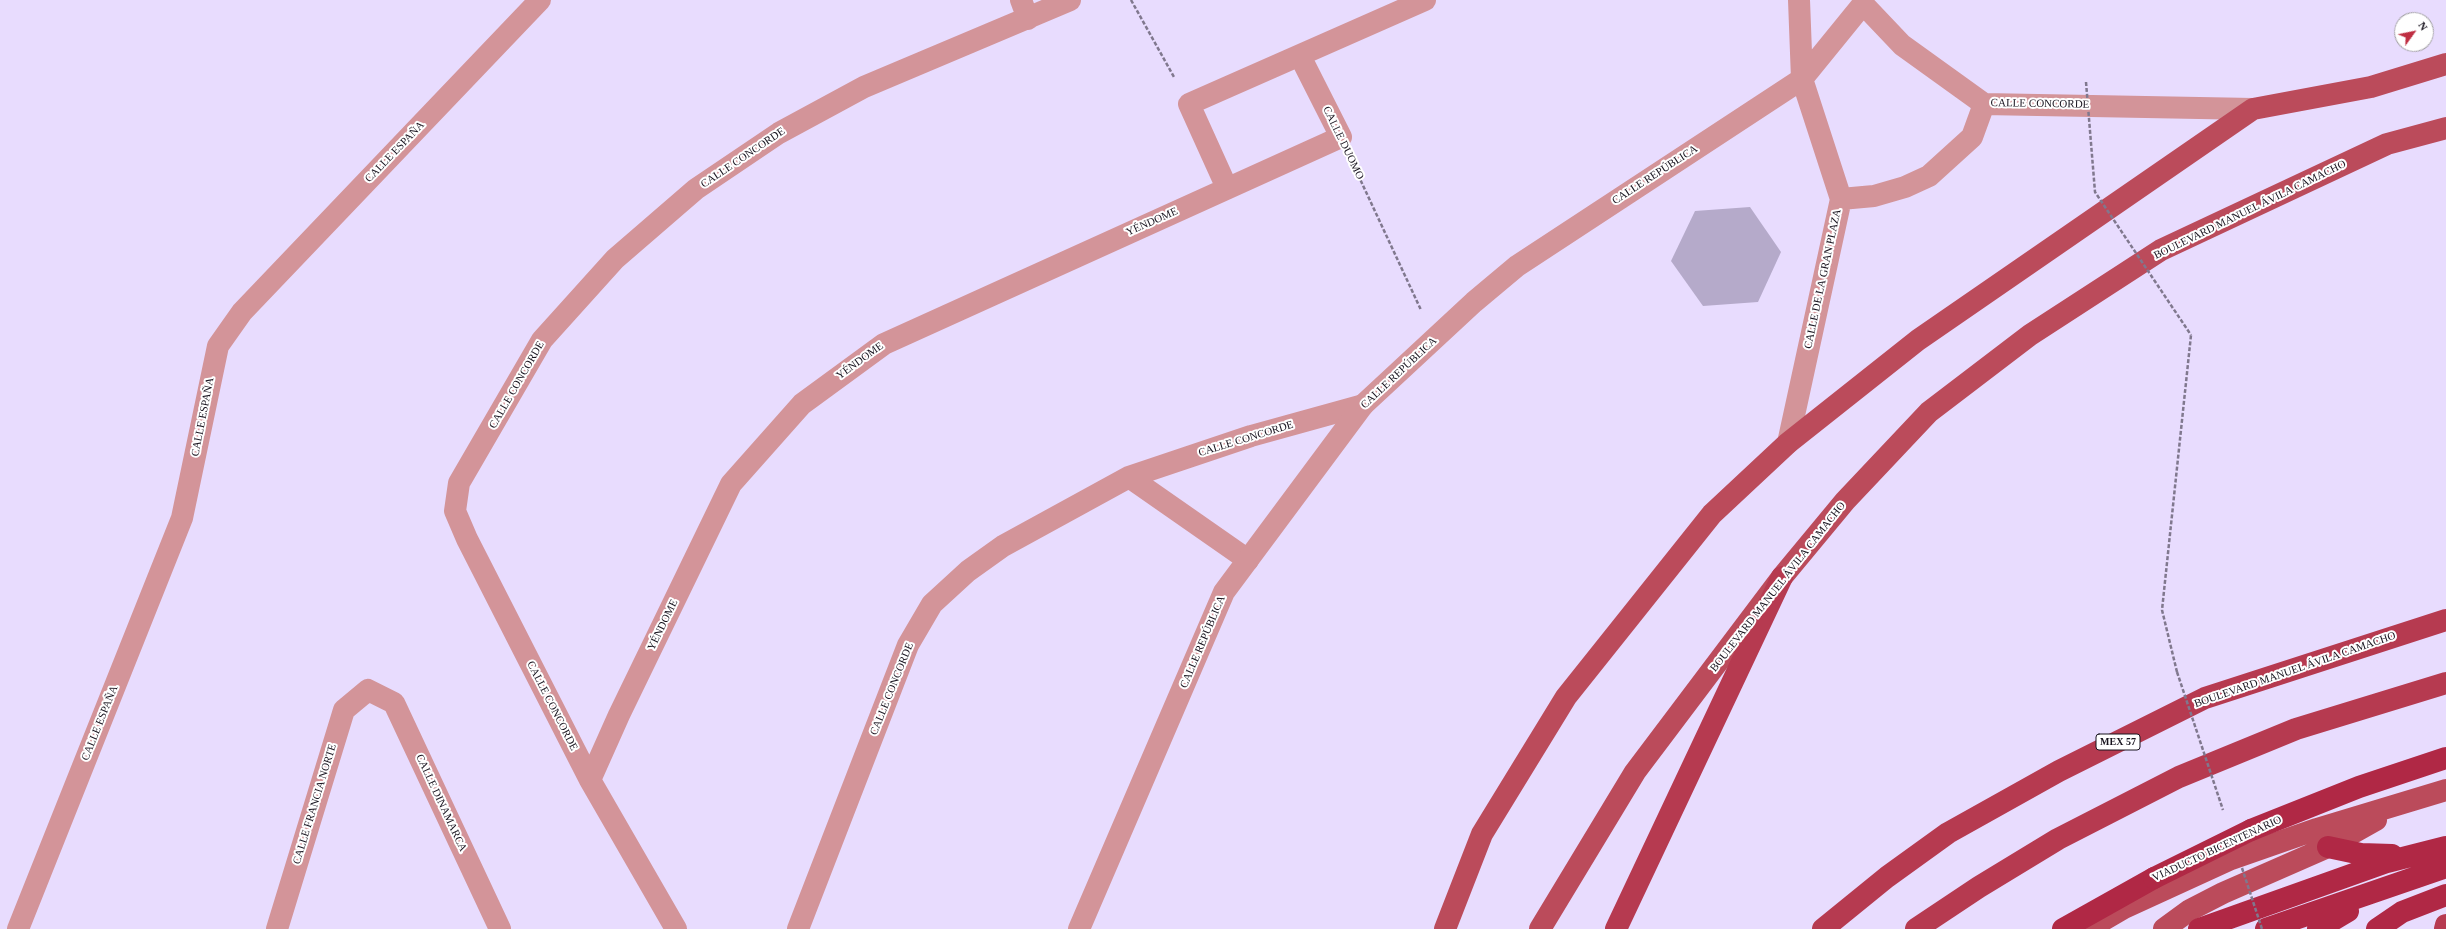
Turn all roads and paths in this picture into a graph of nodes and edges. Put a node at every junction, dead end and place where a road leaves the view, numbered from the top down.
1 (540, 0) edge
2 (1070, 0) edge
3 (1131, 0) edge
4 (1426, 0) edge
5 (1799, 0) edge
6 (1863, 2) edge
7 (1024, 10) edge
8 (1300, 56) junction
9 (2446, 64) edge
10 (1802, 79) junction
11 (2086, 82) dead end
12 (1189, 104) junction
13 (1984, 104) junction
14 (2253, 109) junction
15 (2446, 128) edge
16 (1340, 137) junction
17 (1227, 188) junction
18 (1841, 199) junction
19 (1435, 340) junction
20 (1363, 405) junction
21 (1788, 443) junction
22 (1130, 477) junction
23 (1248, 560) junction
24 (1782, 577) junction
25 (2446, 620) edge
26 (2446, 683) edge
27 (368, 690) joint
28 (2446, 758) edge
29 (590, 780) junction
30 (2446, 790) edge
31 (2410, 801) junction
32 (2225, 816) dead end
33 (2328, 847) junction
34 (2446, 847) edge
35 (2420, 854) junction
36 (2240, 861) dead end
37 (2446, 867) edge
38 (2381, 890) junction
39 (2446, 895) edge
40 (2446, 925) edge
41 (18, 929) edge
42 (277, 929) edge
43 (500, 929) edge
44 (676, 929) edge
45 (798, 929) edge
46 (1079, 929) edge
47 (1445, 929) edge
48 (1540, 929) edge
49 (1616, 929) edge
50 (1823, 929) edge
51 (1916, 929) edge
52 (2063, 929) edge
53 (2088, 929) edge
54 (2164, 929) edge
55 (2199, 929) edge
56 (2262, 929) edge
57 (2266, 929) edge
58 (2318, 929) edge
59 (2377, 929) edge
60 (2445, 929) edge

1 - 41 street, CALLE ESPAÑA
2 - 7 street, CALLE CONCORDE
3 - 12 path
4 - 8 street
5 - 10 street, CALLE DE LA GRAN PLAZA
6 - 10 street, CALLE REPÚBLICA
6 - 13 street, CALLE CONCORDE
7 - 29 street, CALLE CONCORDE
8 - 12 street
8 - 16 street, CALLE DUOMO
9 - 14 main road
10 - 18 street, CALLE DE LA GRAN PLAZA
10 - 19 street, CALLE REPÚBLICA
11 - 32 path, bridge
12 - 17 street
13 - 14 street, CALLE CONCORDE
13 - 18 street
14 - 21 main road
15 - 24 main road, BOULEVARD MANUEL ÁVILA CAMACHO
16 - 17 street, YÉNDOME
16 - 19 path, CALLE DUOMO
17 - 29 street, YÉNDOME
18 - 21 street, CALLE DE LA GRAN PLAZA
19 - 20 street, CALLE REPÚBLICA
20 - 22 street, CALLE CONCORDE
20 - 23 street, CALLE REPÚBLICA
21 - 47 main road
22 - 23 street
22 - 45 street, CALLE CONCORDE
23 - 46 street, CALLE REPÚBLICA
24 - 48 main road, BOULEVARD MANUEL ÁVILA CAMACHO
24 - 49 highway
25 - 50 highway, BOULEVARD MANUEL ÁVILA CAMACHO / MEX 57
26 - 51 highway
27 - 42 street, CALLE FRANCIA NORTE
27 - 43 street, CALLE DINAMARCA
28 - 52 highway, VIADUCTO BICENTENARIO, bridge
29 - 44 street, CALLE CONCORDE
30 - 31 main road
31 - 33 main road
31 - 53 main road
33 - 35 highway
33 - 54 main road
34 - 35 highway
35 - 55 highway
36 - 56 path, bridge
37 - 38 highway
38 - 57 highway
38 - 58 highway
39 - 59 highway
40 - 60 highway

